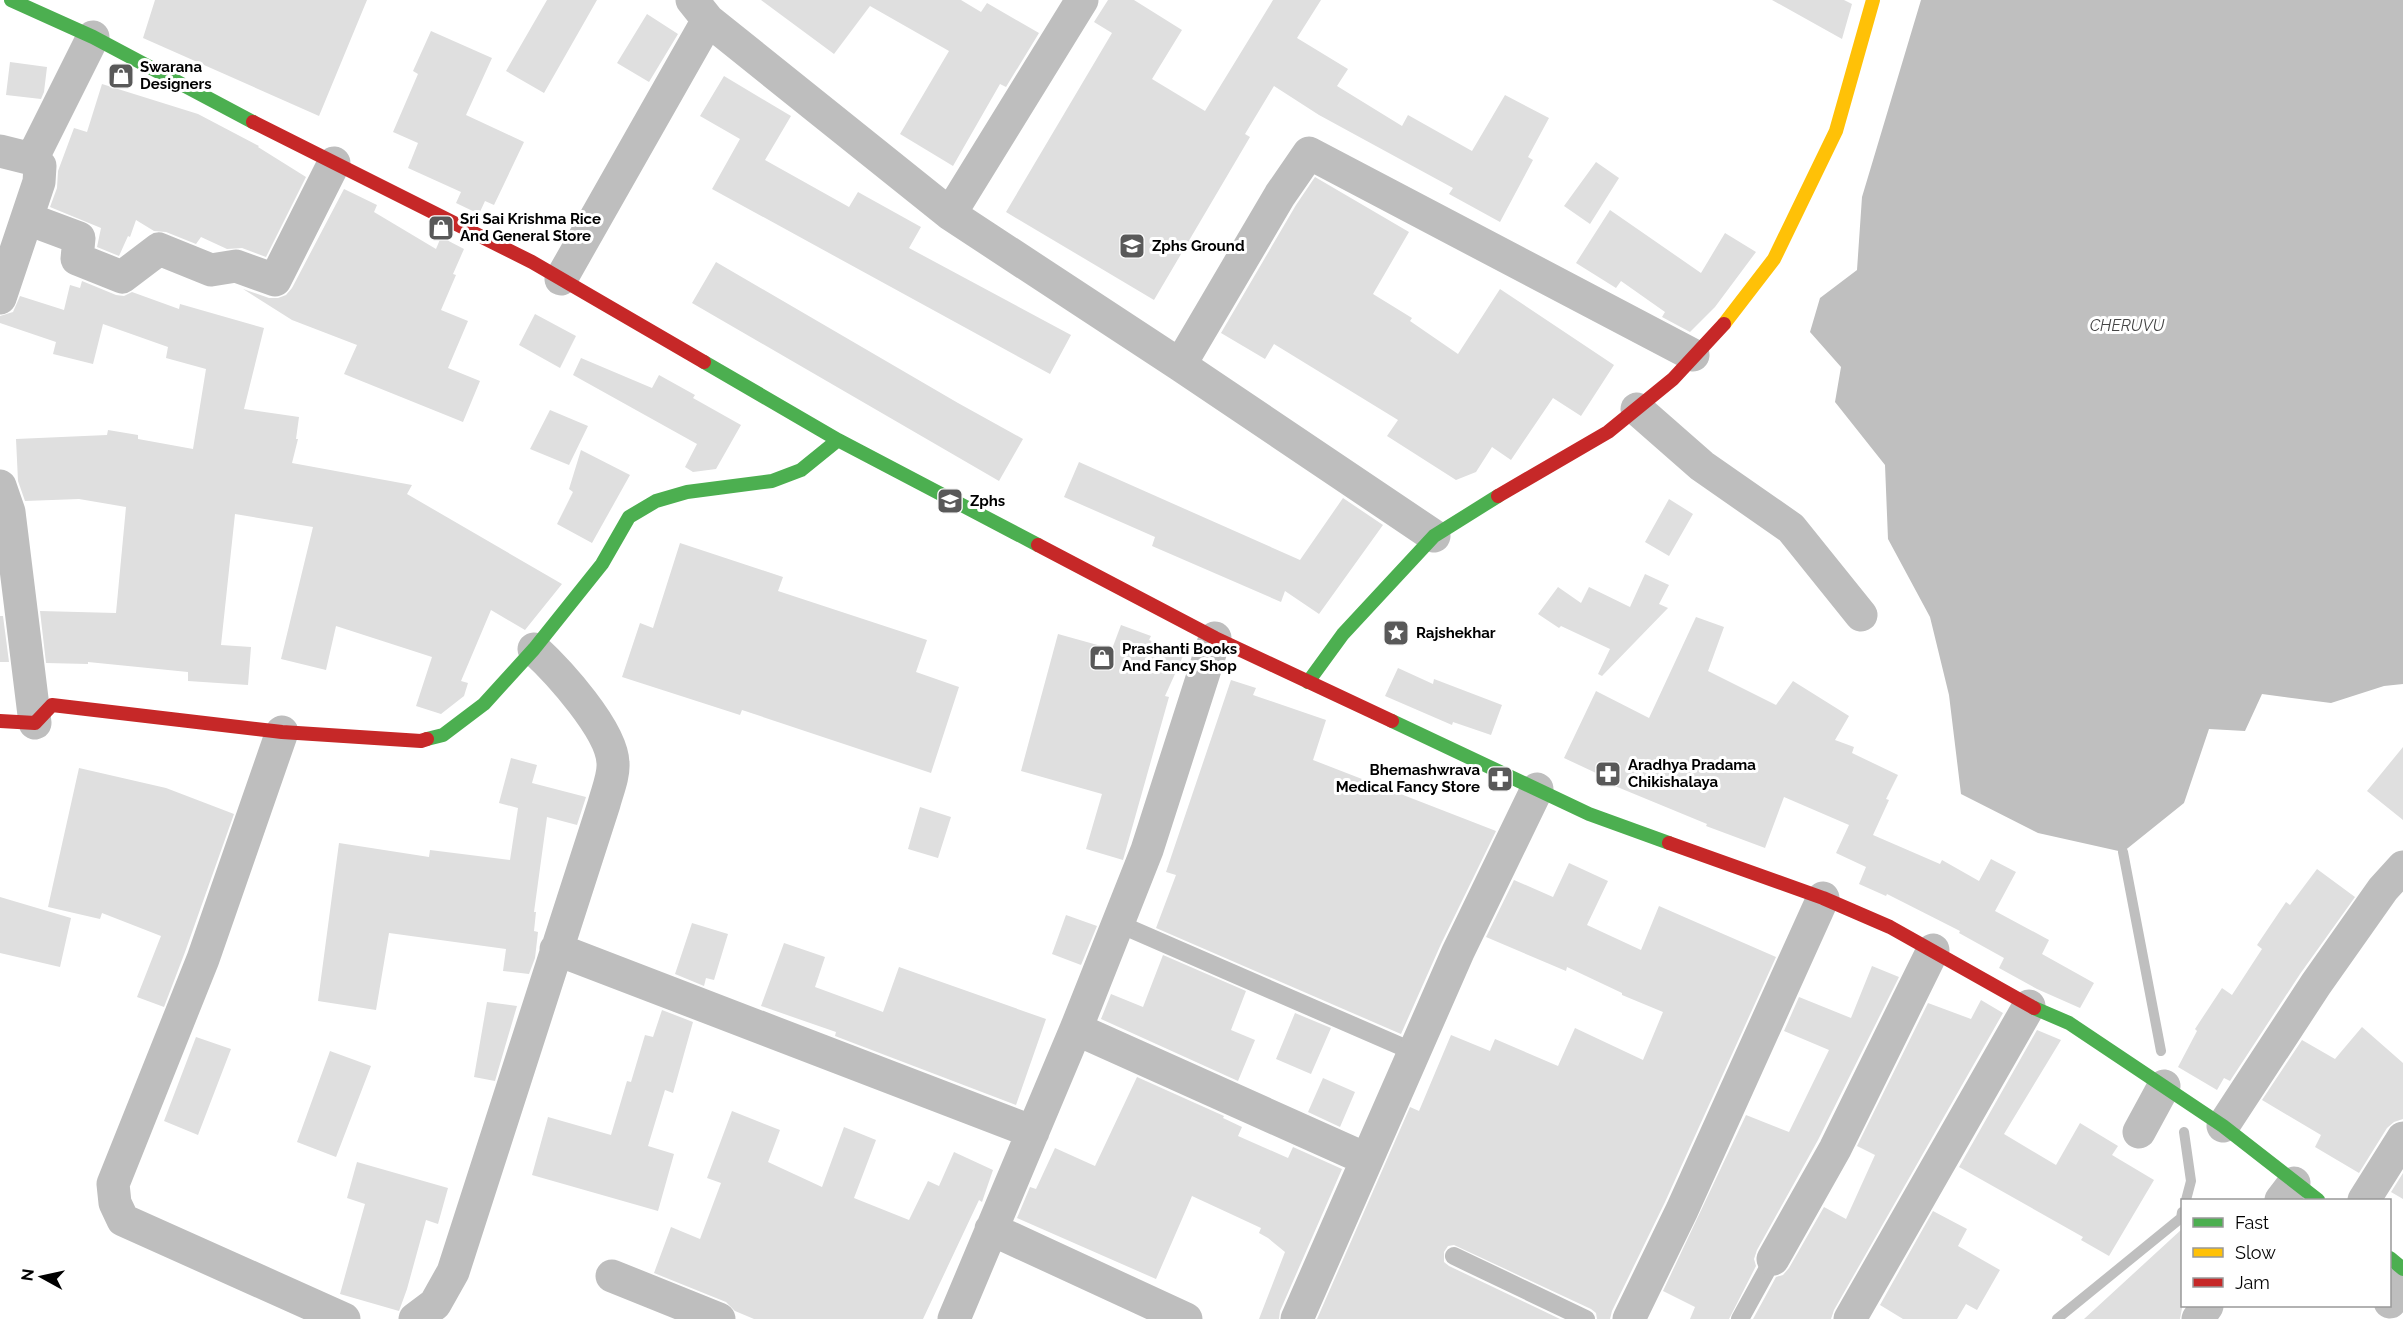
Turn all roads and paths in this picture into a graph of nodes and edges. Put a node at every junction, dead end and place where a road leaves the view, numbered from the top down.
1 (11, 0) edge
2 (1082, 0) edge
3 (1873, 0) edge
4 (700, 10) edge
5 (93, 37) junction
6 (0, 151) edge
7 (32, 159) junction
8 (334, 163) junction
9 (950, 214) junction
10 (28, 219) junction
11 (561, 279) junction
12 (0, 298) edge
13 (1693, 355) junction
14 (1180, 365) junction
15 (1637, 409) junction
16 (838, 440) junction
17 (0, 486) edge
18 (1434, 536) junction
19 (1861, 615) dead end
20 (1215, 638) junction
21 (534, 649) junction
22 (1308, 682) junction
23 (0, 722) edge
24 (35, 723) junction
25 (282, 732) junction
26 (1537, 789) junction
27 (2403, 867) edge
28 (1823, 898) junction
29 (1117, 923) junction
30 (556, 949) junction
31 (1933, 950) junction
32 (2030, 1006) junction
33 (1076, 1029) junction
34 (1414, 1052) junction
35 (2164, 1086) junction
36 (2223, 1126) junction
37 (1033, 1132) junction
38 (2139, 1132) dead end
39 (2403, 1138) edge
40 (1366, 1159) junction
41 (2298, 1195) edge
42 (2365, 1199) edge
43 (991, 1229) junction
44 (1454, 1256) dead end
45 (2391, 1258) edge
46 (1773, 1259) joint
47 (2403, 1269) edge
48 (612, 1276) dead end
49 (2403, 1281) edge
50 (2391, 1300) edge
51 (344, 1319) edge
52 (415, 1319) edge
53 (720, 1319) edge
54 (954, 1319) edge
55 (1186, 1319) edge
56 (1297, 1319) edge
57 (1586, 1319) edge
58 (1629, 1319) edge
59 (1740, 1319) edge
60 (1850, 1319) edge

1 - 5 main road
2 - 9 street
3 - 13 main road
4 - 9 street
4 - 11 street
5 - 7 street
5 - 8 main road
6 - 7 street
7 - 10 street
8 - 10 street
8 - 11 main road
9 - 14 street
10 - 12 street
11 - 16 main road
13 - 14 street
13 - 15 main road
14 - 18 street
15 - 18 main road
15 - 19 street
16 - 20 main road
16 - 21 main road
17 - 24 street
18 - 22 main road
20 - 22 main road
20 - 29 street
21 - 25 main road
21 - 30 street
22 - 26 main road
23 - 24 main road
24 - 25 main road
25 - 51 street
26 - 28 main road
26 - 34 street
27 - 36 street
28 - 31 main road
28 - 58 street
29 - 33 street
29 - 34 lane
30 - 37 street
30 - 52 street
31 - 32 main road
31 - 46 street
32 - 35 main road
32 - 60 street
33 - 37 street
33 - 40 street
34 - 40 street
35 - 36 main road
35 - 38 street
36 - 41 main road
37 - 43 street
39 - 42 street
40 - 56 street
43 - 54 street
43 - 55 street
44 - 57 lane
45 - 47 main road
46 - 59 lane
48 - 53 street
49 - 50 street

